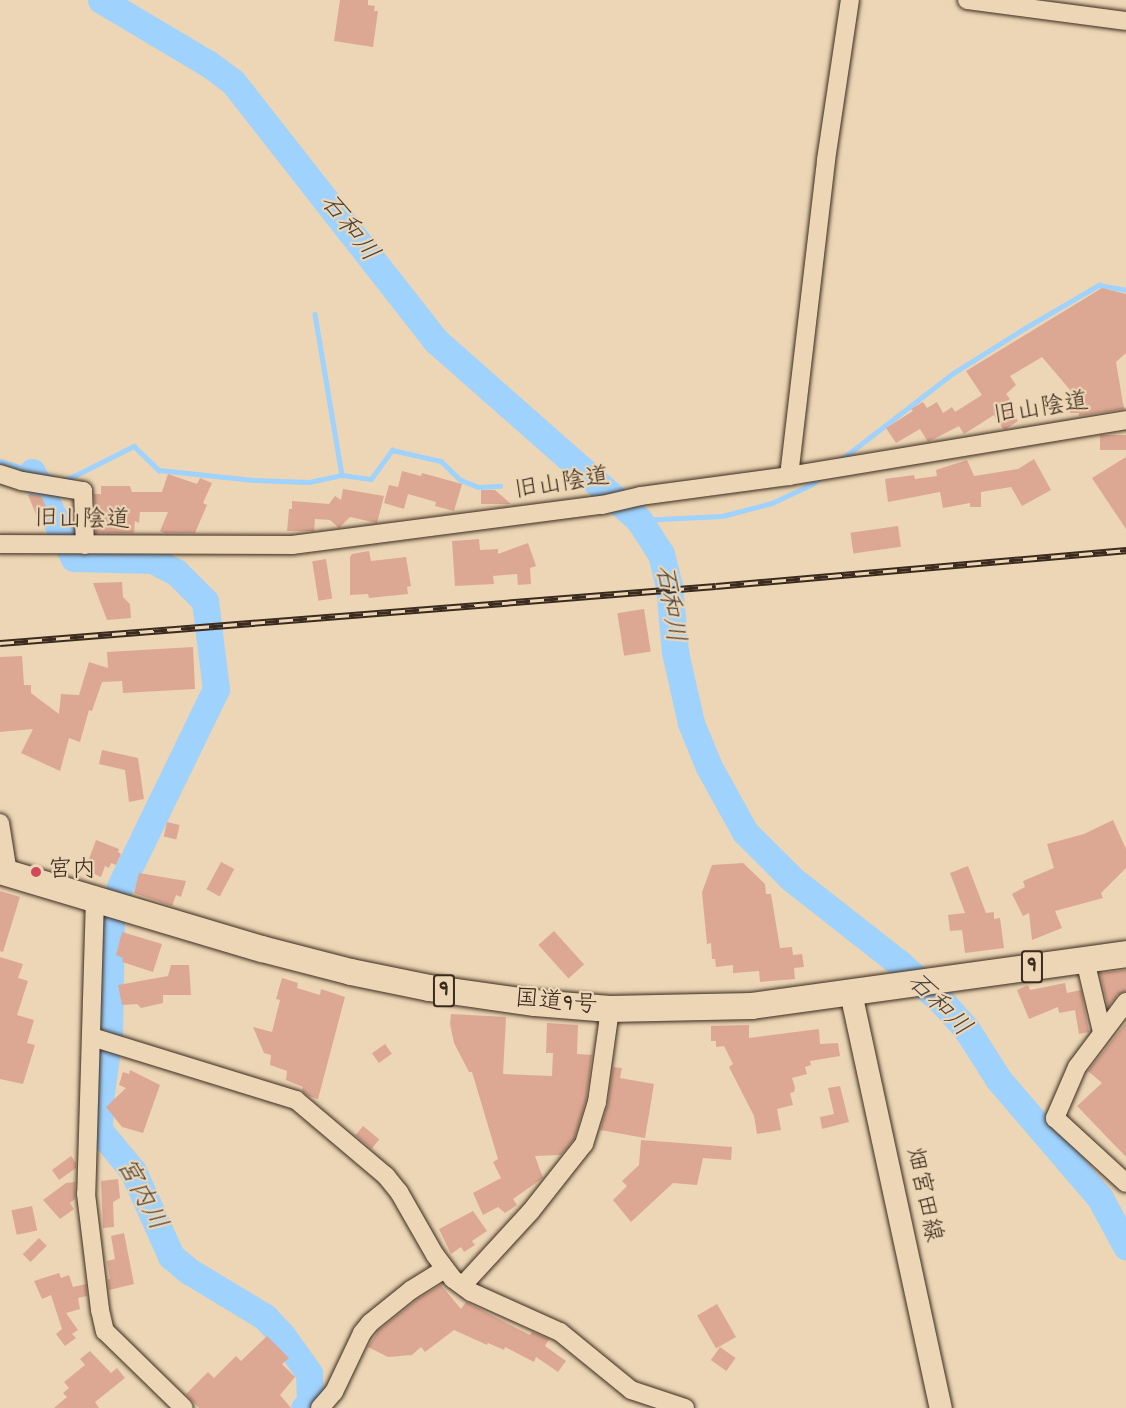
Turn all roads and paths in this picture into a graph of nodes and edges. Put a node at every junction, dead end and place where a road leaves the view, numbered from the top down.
1 (850, 0) edge
2 (967, 0) edge
3 (1126, 21) edge
4 (1126, 420) edge
5 (0, 474) edge
6 (789, 476) junction
7 (0, 544) edge
8 (85, 545) junction
9 (0, 823) edge
10 (4, 872) edge
11 (95, 898) junction
12 (1126, 954) edge
13 (1085, 960) junction
14 (850, 993) junction
15 (1126, 1002) edge
16 (610, 1009) junction
17 (1102, 1032) junction
18 (92, 1037) junction
19 (1126, 1183) edge
20 (445, 1269) junction
21 (463, 1285) junction
22 (184, 1408) edge
23 (320, 1408) edge
24 (685, 1408) edge
25 (941, 1408) edge

1 - 6 street
2 - 3 street
4 - 6 street, 旧山陰道
5 - 8 street
6 - 8 street, 旧山陰道
7 - 8 street, 旧山陰道
9 - 10 street
10 - 11 highway, 国道9号 / 9
11 - 16 highway, 国道9号 / 9
11 - 18 street
12 - 13 highway, 国道9号 / 9
13 - 14 highway, 国道9号 / 9
13 - 17 street
14 - 16 highway, 国道9号 / 9
14 - 25 main road, 畑宮田線
15 - 17 street
16 - 21 street
17 - 19 street
18 - 20 street
18 - 22 street
20 - 21 street
20 - 23 street
21 - 24 street

